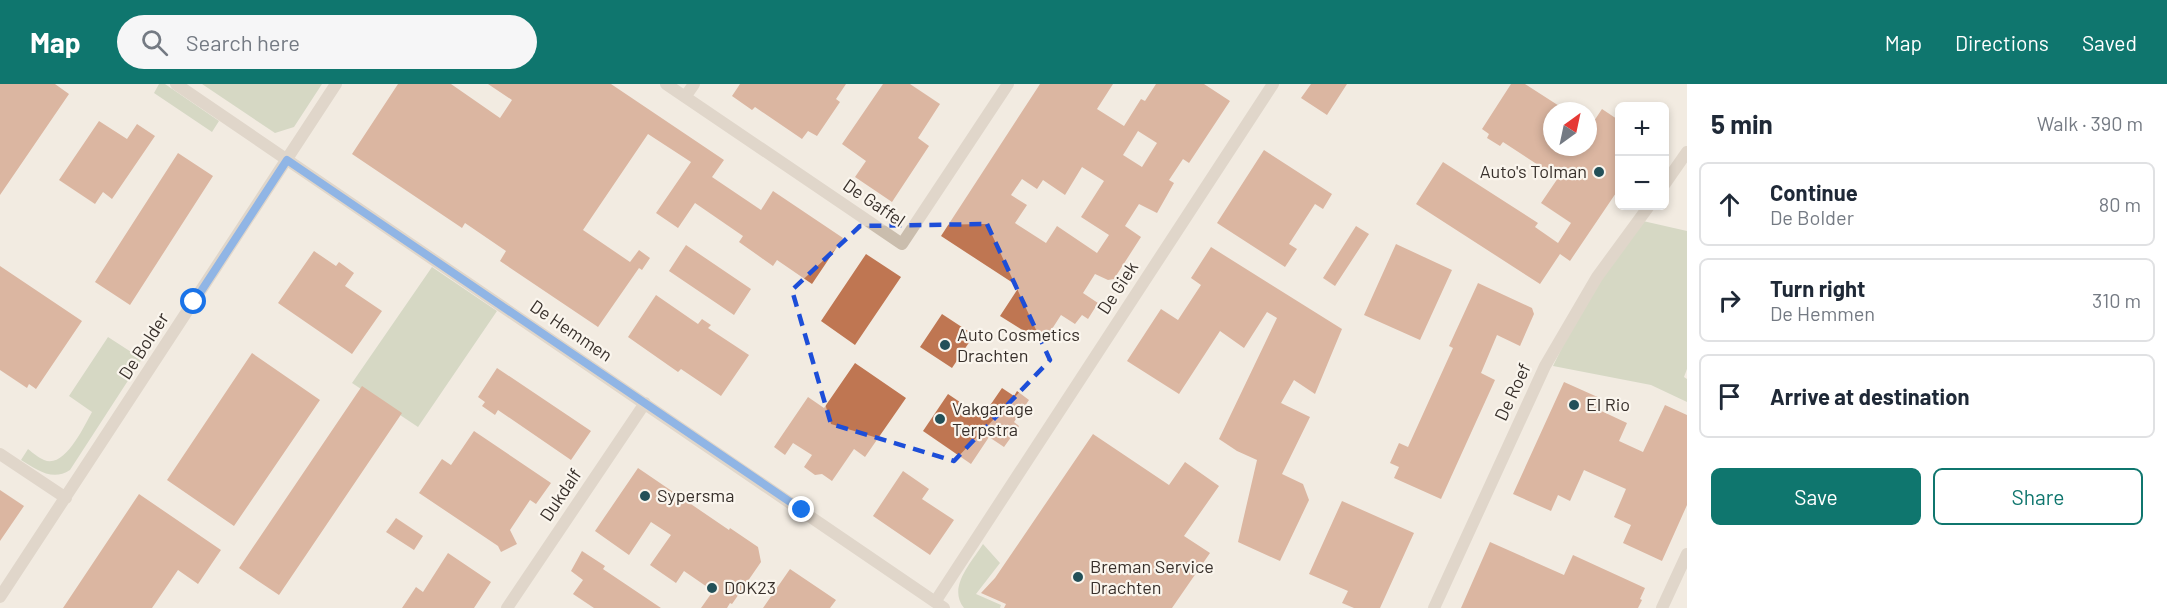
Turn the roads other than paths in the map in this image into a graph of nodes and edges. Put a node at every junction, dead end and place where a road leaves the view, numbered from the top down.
1 (176, 84) edge
2 (336, 84) edge
3 (666, 84) edge
4 (694, 84) edge
5 (1008, 84) edge
6 (1273, 84) edge
7 (685, 97) junction
8 (1687, 152) edge
9 (287, 160) junction
10 (1669, 179) edge
11 (1646, 210) edge
12 (645, 403) junction
13 (0, 454) edge
14 (66, 498) junction
15 (1687, 554) edge
16 (0, 597) edge
17 (940, 605) edge
18 (507, 608) edge
19 (1434, 608) edge
20 (1662, 608) edge

1 - 9 street, De Hemmen
2 - 9 street, De Bolder
3 - 7 street, De Gaffel
4 - 7 street
5 - 7 street, De Gaffel
6 - 17 street, De Giek
8 - 10 street
9 - 12 street, De Hemmen
9 - 14 street, De Bolder
11 - 19 street, De Roef
12 - 17 street, De Hemmen
12 - 18 street, Dukdalf
13 - 14 street
14 - 16 street, De Bolder
15 - 20 street

